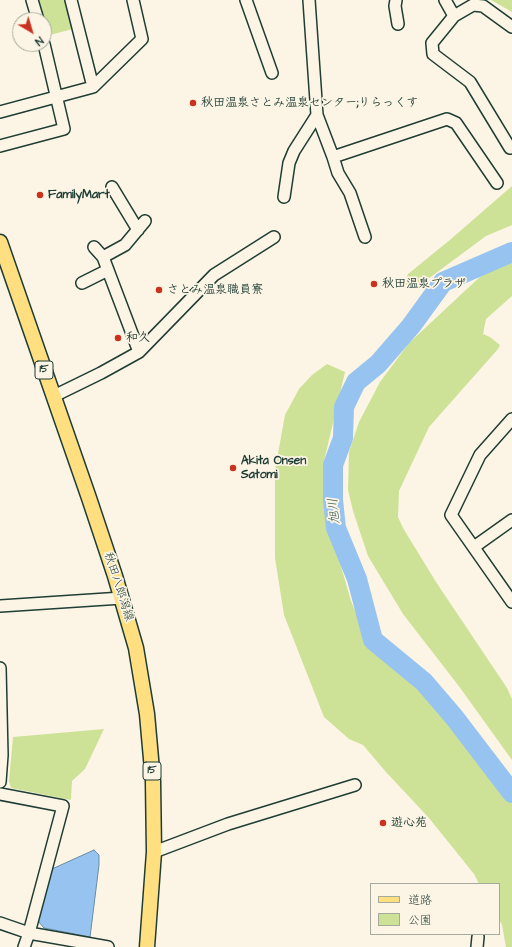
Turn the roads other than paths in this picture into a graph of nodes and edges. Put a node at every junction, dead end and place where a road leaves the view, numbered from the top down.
1 (32, 0) edge
2 (71, 0) edge
3 (133, 0) edge
4 (246, 0) edge
5 (309, 0) edge
6 (396, 0) edge
7 (445, 0) edge
8 (36, 12) edge
9 (454, 16) junction
10 (398, 24) dead end
11 (512, 27) edge
12 (46, 52) edge
13 (272, 73) dead end
14 (93, 87) junction
15 (58, 97) junction
16 (0, 112) edge
17 (317, 115) junction
18 (0, 146) edge
19 (512, 147) edge
20 (333, 157) junction
21 (498, 184) dead end
22 (112, 187) dead end
23 (284, 197) dead end
24 (145, 221) dead end
25 (138, 230) junction
26 (274, 237) dead end
27 (365, 238) dead end
28 (0, 242) edge
29 (94, 247) dead end
30 (103, 257) junction
31 (108, 270) junction
32 (82, 283) dead end
33 (139, 352) junction
34 (54, 396) junction
35 (512, 419) edge
36 (512, 520) edge
37 (474, 547) junction
38 (122, 598) junction
39 (512, 602) edge
40 (0, 606) edge
41 (0, 668) edge
42 (1, 755) edge
43 (0, 782) edge
44 (355, 786) dead end
45 (0, 794) edge
46 (154, 852) junction
47 (0, 923) edge
48 (29, 933) junction
49 (87, 945) edge
50 (24, 947) edge
51 (108, 947) edge
52 (147, 947) edge

1 - 8 street
2 - 14 street
3 - 14 street
4 - 13 street
5 - 17 street
6 - 10 street
7 - 9 street
9 - 11 street
9 - 19 street
12 - 15 street
14 - 15 street
15 - 16 street
15 - 18 street
17 - 20 street
17 - 23 street
20 - 21 street
20 - 27 street
22 - 25 street
24 - 25 street
25 - 30 street
26 - 33 street
28 - 34 main road, 秋田八郎潟線 / 15
29 - 30 street
30 - 31 street
31 - 32 street
31 - 33 street
33 - 34 street
34 - 38 main road, 秋田八郎潟線 / 15
35 - 37 street
36 - 37 street
37 - 39 street
38 - 40 street
38 - 46 main road, 秋田八郎潟線 / 15
41 - 42 street
42 - 43 street
44 - 46 street
45 - 48 street
46 - 52 main road, 秋田八郎潟線 / 15
47 - 48 street
48 - 49 street
48 - 50 street
49 - 51 street

